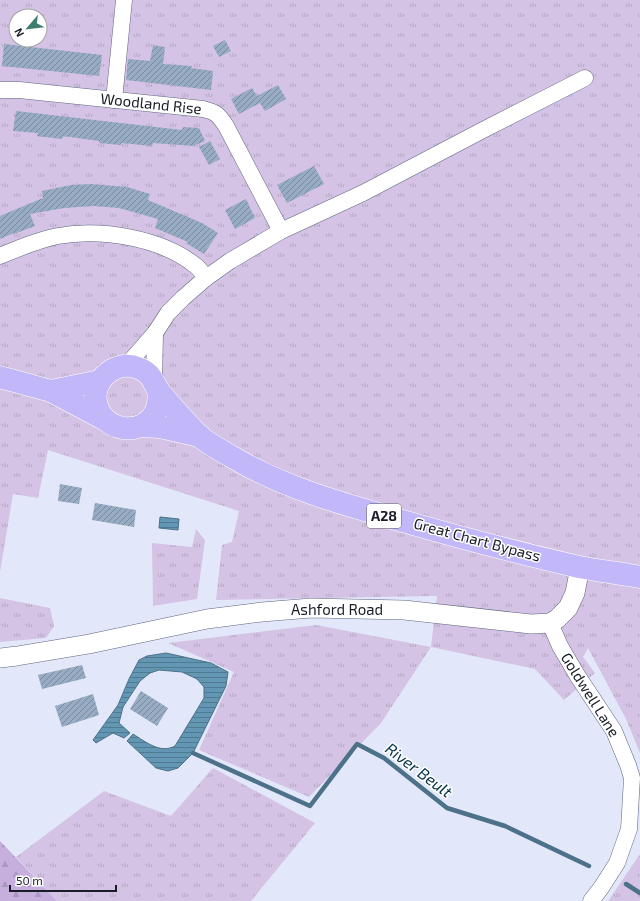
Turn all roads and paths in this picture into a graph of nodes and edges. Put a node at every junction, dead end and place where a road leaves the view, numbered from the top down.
1 (124, 0) edge
2 (585, 78) dead end
3 (0, 90) edge
4 (114, 100) junction
5 (280, 231) junction
6 (0, 256) edge
7 (206, 278) junction
8 (155, 333) junction
9 (126, 366) junction
10 (0, 377) edge
11 (100, 381) junction
12 (156, 385) junction
13 (51, 390) junction
14 (104, 419) junction
15 (141, 426) junction
16 (200, 436) junction
17 (580, 567) junction
18 (640, 577) edge
19 (550, 623) junction
20 (0, 658) edge
21 (636, 778) edge
22 (591, 901) edge

1 - 4 street
2 - 5 street
3 - 4 street, Woodland Rise
4 - 5 street, Woodland Rise
5 - 7 street
6 - 7 street
7 - 8 street
8 - 9 street
8 - 12 street
9 - 11 main road
9 - 12 main road
10 - 13 main road
11 - 13 main road
11 - 14 main road
12 - 15 main road
12 - 16 main road, Great Chart Bypass / A28
13 - 14 main road
14 - 15 main road
15 - 16 main road, Great Chart Bypass / A28
16 - 17 main road, Great Chart Bypass / A28
17 - 18 main road, A28
17 - 19 street
19 - 20 street, Ashford Road
19 - 21 street, Goldwell Lane
21 - 22 street, Goldwell Lane

